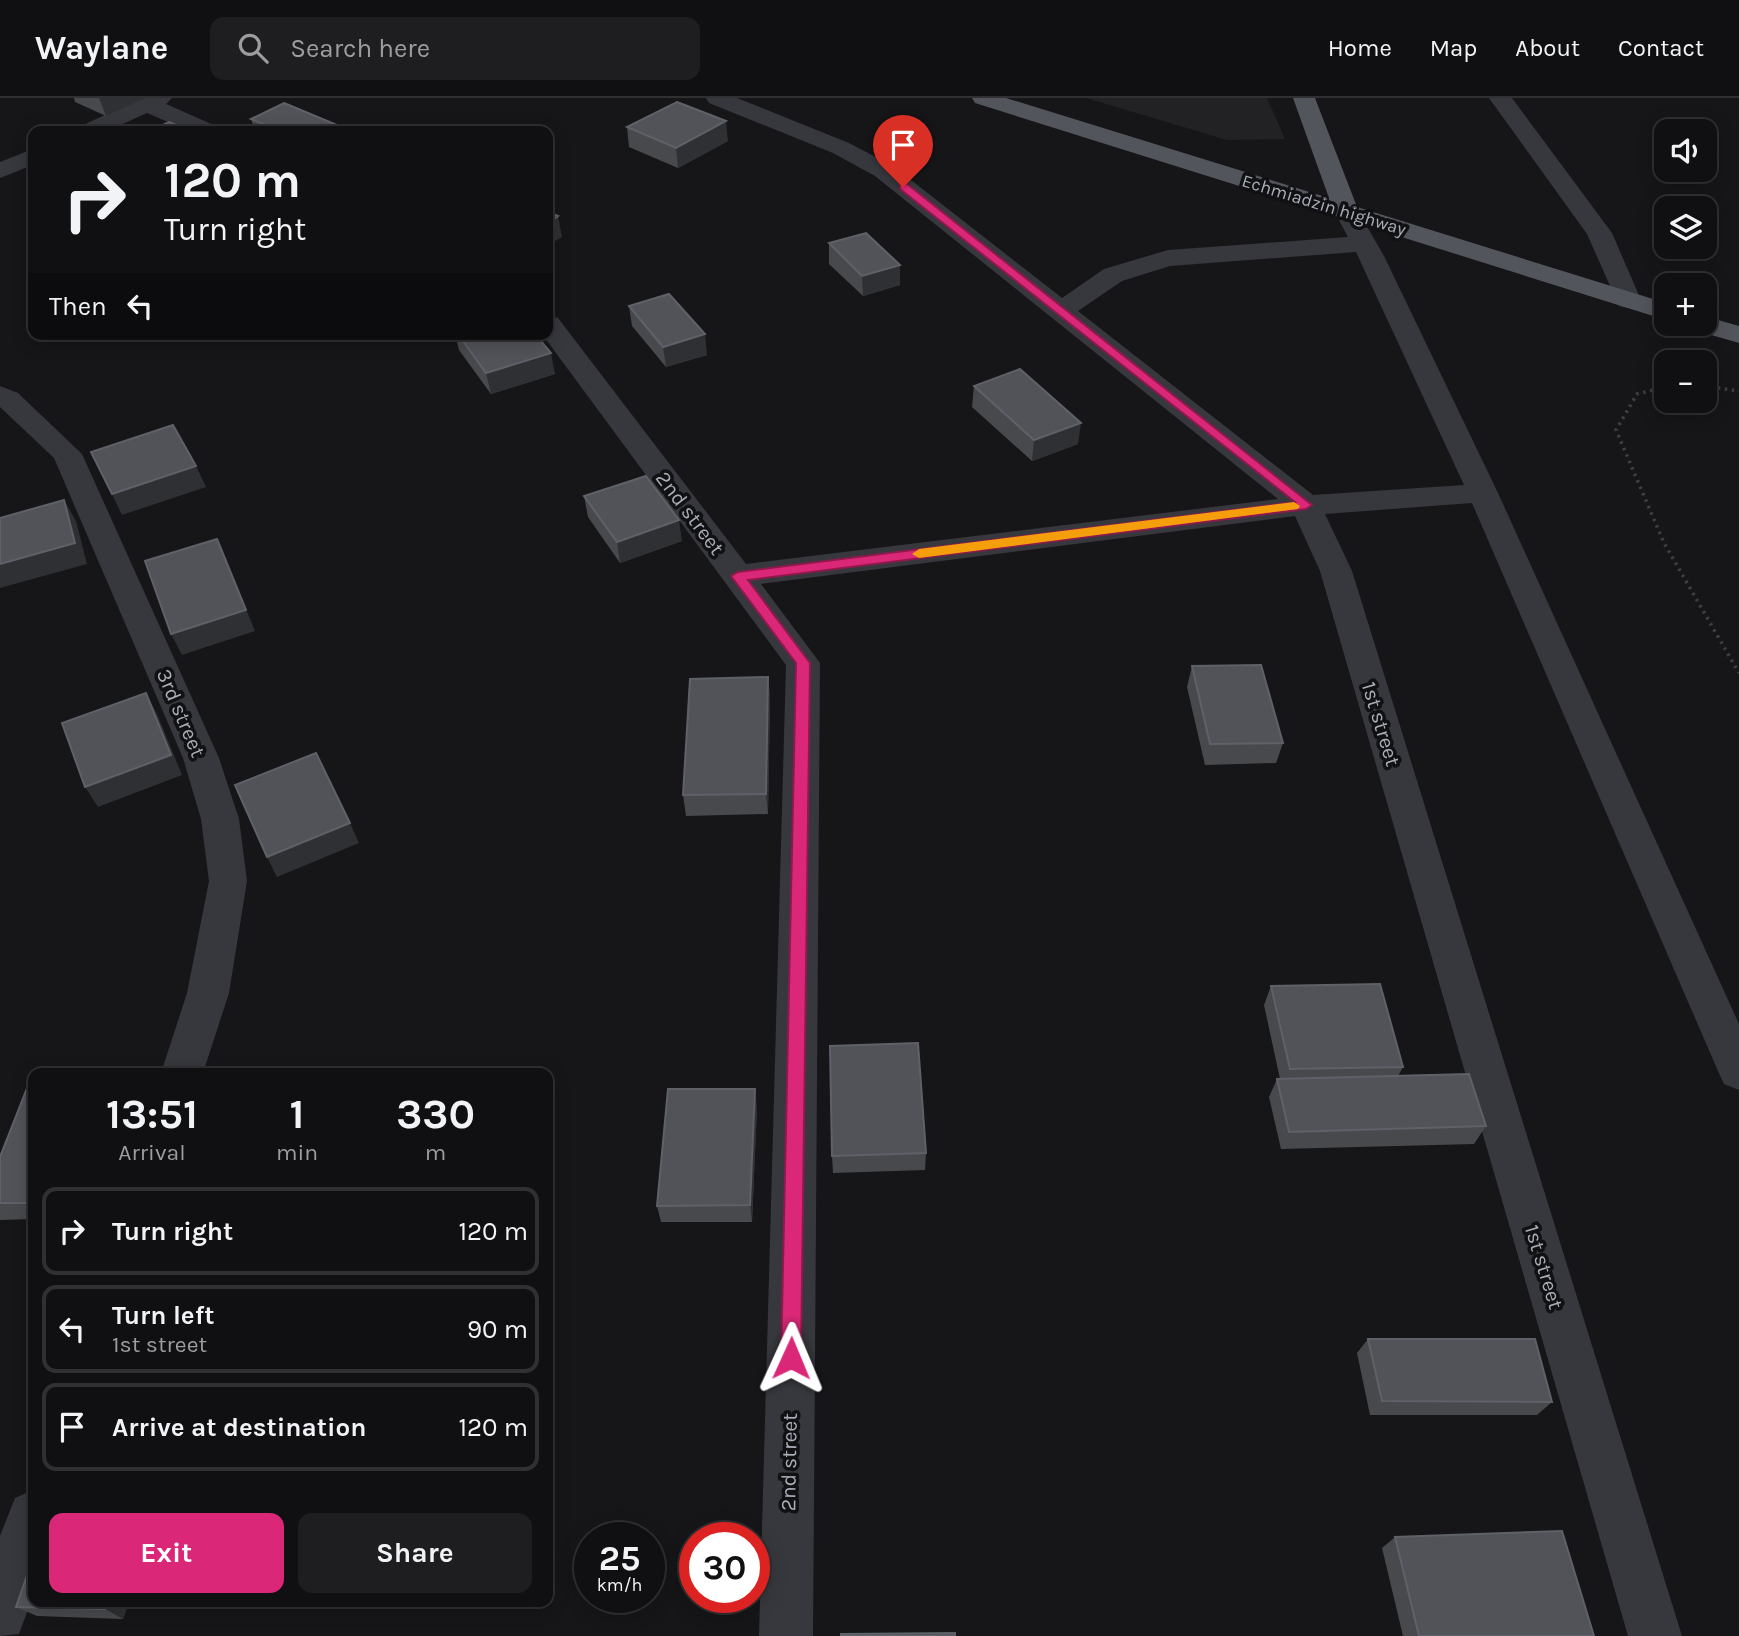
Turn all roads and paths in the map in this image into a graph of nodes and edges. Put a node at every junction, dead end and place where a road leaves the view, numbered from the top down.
1 (717, 98) edge
2 (983, 98) edge
3 (1304, 98) edge
4 (1500, 98) edge
5 (155, 101) edge
6 (100, 126) edge
7 (199, 126) edge
8 (28, 158) edge
9 (0, 171) edge
10 (1346, 211) junction
11 (1377, 235) junction
12 (1628, 300) junction
13 (1654, 308) edge
14 (1061, 311) junction
15 (1717, 328) edge
16 (553, 331) edge
17 (1739, 334) edge
18 (1717, 388) edge
19 (1654, 390) edge
20 (1739, 391) edge
21 (0, 395) edge
22 (1483, 492) junction
23 (1306, 505) junction
24 (738, 576) junction
25 (1739, 673) edge
26 (184, 1068) edge
27 (1739, 1071) edge
28 (28, 1531) edge
29 (0, 1615) edge
30 (786, 1636) edge
31 (1655, 1636) edge

1 - 14 street, 1st street
2 - 10 main road, Echmiadzin highway
3 - 10 main road
4 - 12 street
5 - 6 street
5 - 7 street
8 - 9 street
10 - 11 street
11 - 12 main road, Echmiadzin highway
11 - 14 street
11 - 22 street
12 - 13 main road, Echmiadzin highway
14 - 23 street, 1st street
15 - 17 main road
16 - 24 street, 2nd street
18 - 20 path
19 - 25 path
21 - 26 street, 3rd street
22 - 23 street
22 - 27 street
23 - 24 street
23 - 31 street, 1st street
24 - 30 street, 2nd street
28 - 29 street

